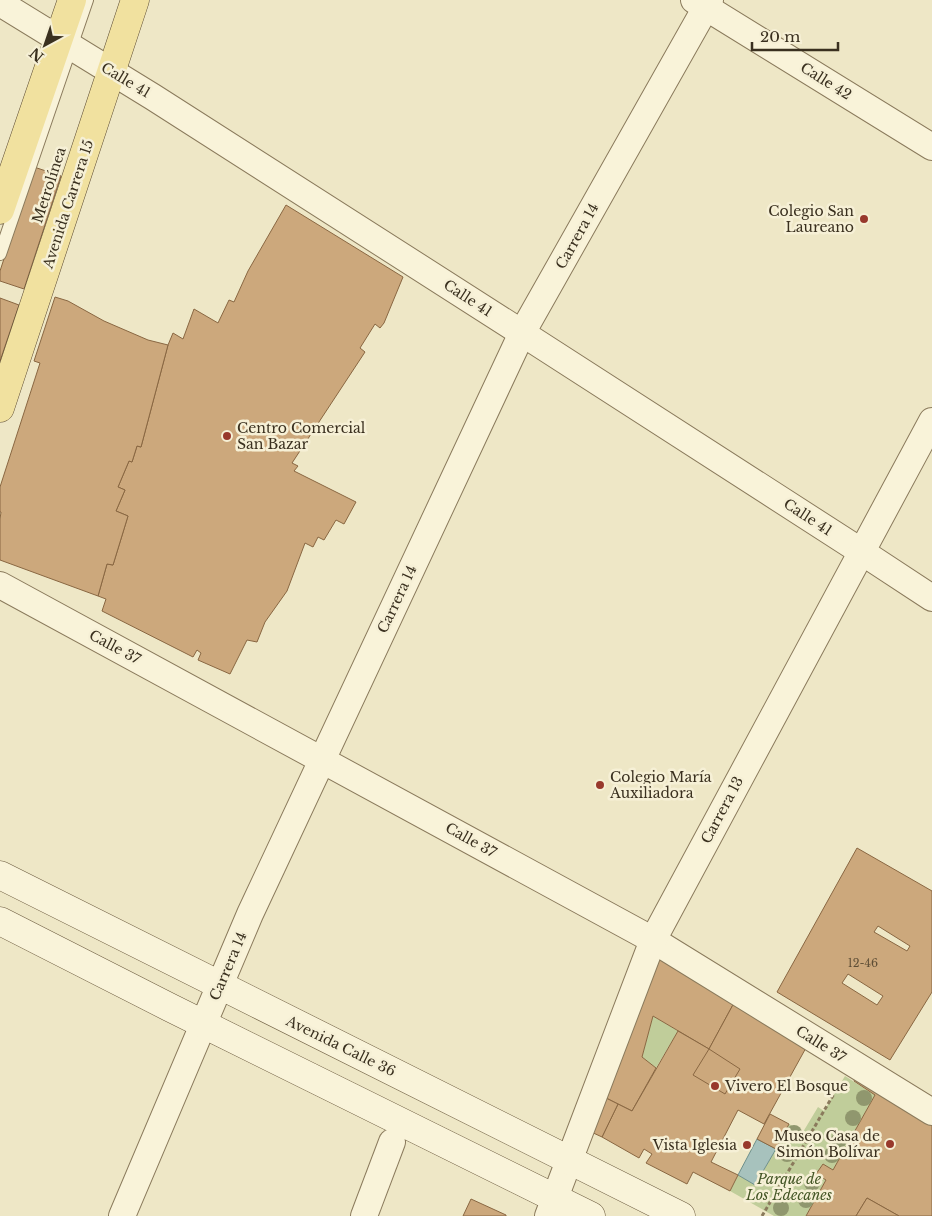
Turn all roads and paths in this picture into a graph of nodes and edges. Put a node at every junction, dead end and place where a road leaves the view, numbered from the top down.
1 (72, 0) edge
2 (88, 0) edge
3 (123, 0) edge
4 (135, 0) edge
5 (704, 2) edge
6 (0, 3) edge
7 (65, 43) junction
8 (107, 69) junction
9 (932, 146) edge
10 (0, 210) edge
11 (0, 254) edge
12 (522, 333) junction
13 (0, 378) edge
14 (0, 408) edge
15 (932, 421) edge
16 (862, 552) junction
17 (0, 585) edge
18 (932, 598) edge
19 (322, 759) junction
20 (0, 874) edge
21 (0, 922) edge
22 (653, 940) junction
23 (220, 984) junction
24 (203, 1024) junction
25 (852, 1063) junction
26 (932, 1112) edge
27 (392, 1142) dead end
28 (570, 1159) junction
29 (552, 1207) edge
30 (122, 1216) edge
31 (364, 1216) edge
32 (591, 1216) edge
33 (682, 1216) edge
34 (762, 1216) edge

1 - 7 main road
2 - 7 lane, Metrolínea
3 - 8 lane, Metrolínea
4 - 8 main road, Avenida Carrera 15
5 - 9 street, Calle 42
5 - 12 street, Carrera 14
6 - 7 street, Calle 41
7 - 8 street, Calle 41
7 - 10 main road
7 - 11 lane, Metrolínea
8 - 12 street, Calle 41
8 - 13 lane, Metrolínea
8 - 14 main road, Avenida Carrera 15
12 - 16 street, Calle 41
12 - 19 street, Carrera 14
15 - 16 street, Carrera 13
16 - 18 street, Calle 41
16 - 22 street, Carrera 13
17 - 19 street, Calle 37
19 - 22 street, Calle 37
19 - 23 street, Carrera 14
20 - 23 main road, Avenida Calle 36
21 - 24 main road
22 - 25 street, Calle 37
22 - 28 street, Carrera 13
23 - 24 street, Carrera 14
23 - 28 main road, Avenida Calle 36
24 - 29 main road
24 - 30 street, Carrera 14
25 - 26 street, Calle 37
25 - 34 path
27 - 31 street
28 - 29 street, Carrera 13
28 - 33 main road, Avenida Calle 36
29 - 32 main road

